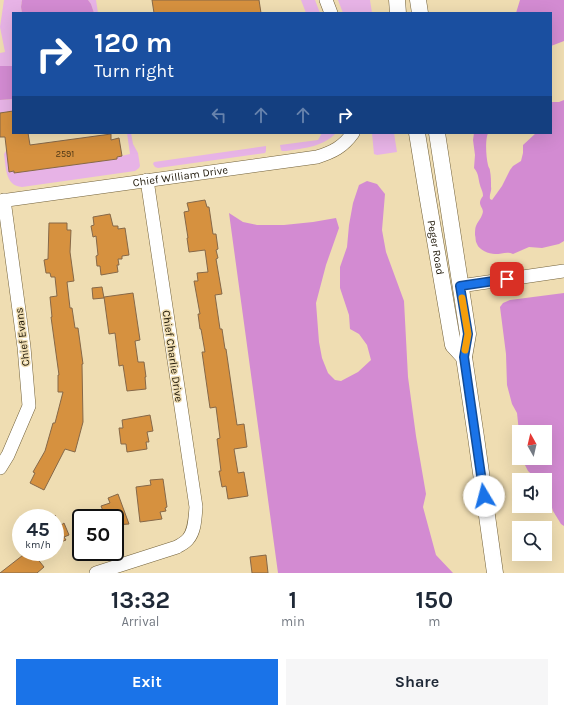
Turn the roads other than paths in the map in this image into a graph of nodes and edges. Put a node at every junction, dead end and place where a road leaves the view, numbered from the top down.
1 (326, 0) edge
2 (397, 0) edge
3 (418, 0) edge
4 (331, 12) edge
5 (398, 12) edge
6 (420, 12) edge
7 (352, 134) edge
8 (417, 134) edge
9 (438, 134) edge
10 (147, 180) junction
11 (2, 201) edge
12 (564, 271) edge
13 (460, 286) junction
14 (464, 357) junction
15 (0, 468) edge
16 (96, 573) edge
17 (495, 573) edge

1 - 4 street
2 - 5 main road
3 - 6 main road
7 - 10 street, Chief William Drive
8 - 14 main road, Peger Road
9 - 13 main road, Peger Road
10 - 11 street, Chief William Drive
10 - 16 street, Chief Charlie Drive
11 - 15 street, Chief Evans
12 - 13 street
13 - 14 main road, Peger Road
14 - 17 main road, Peger Road

